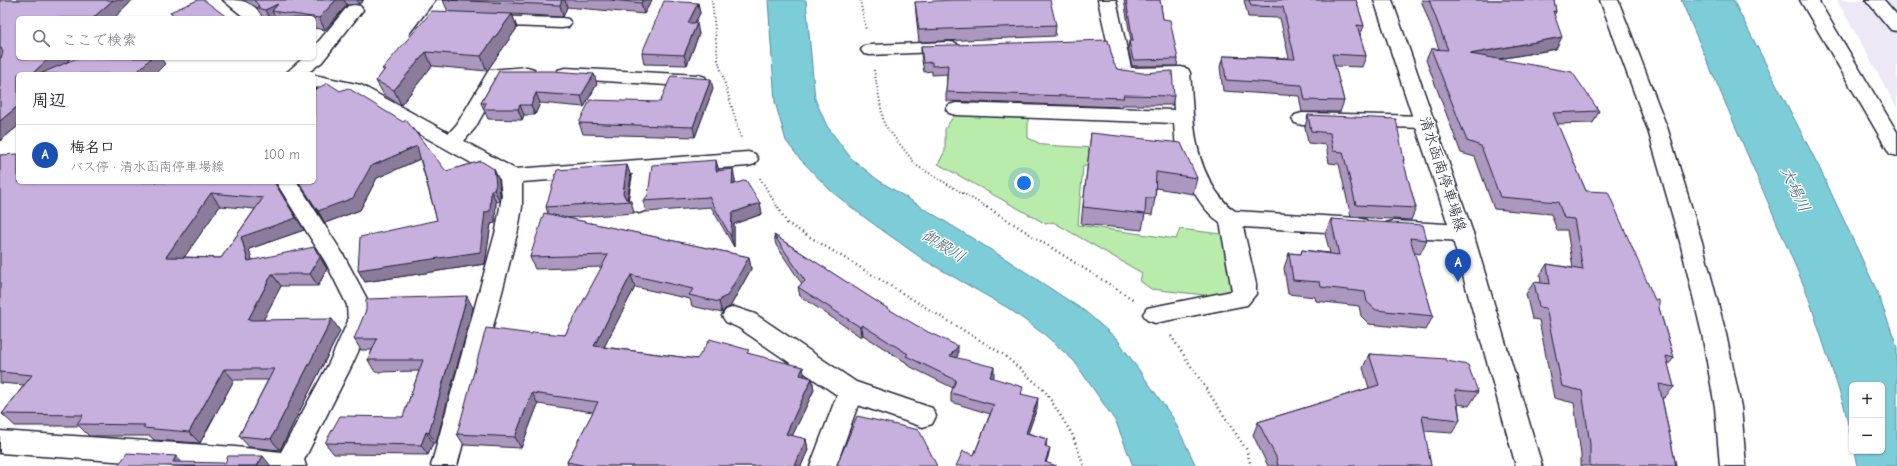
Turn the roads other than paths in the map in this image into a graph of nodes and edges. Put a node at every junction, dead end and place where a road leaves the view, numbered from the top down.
1 (446, 0) edge
2 (1107, 0) edge
3 (1383, 0) edge
4 (1609, 0) edge
5 (1809, 0) edge
6 (1875, 0) edge
7 (237, 1) edge
8 (354, 10) dead end
9 (253, 16) edge
10 (432, 18) junction
11 (562, 23) dead end
12 (1897, 26) edge
13 (969, 46) edge
14 (406, 50) edge
15 (870, 50) road end
16 (316, 57) edge
17 (313, 60) edge
18 (298, 72) edge
19 (316, 77) edge
20 (704, 81) edge
21 (956, 110) dead end
22 (1184, 117) junction
23 (1302, 119) dead end
24 (1426, 122) junction
25 (452, 142) junction
26 (1897, 149) edge
27 (748, 159) road end
28 (645, 166) junction
29 (510, 176) junction
30 (287, 184) edge
31 (639, 205) dead end
32 (1230, 218) junction
33 (1462, 233) junction
34 (1155, 314) road end
35 (734, 316) dead end
36 (852, 391) junction
37 (923, 416) dead end
38 (0, 442) edge
39 (290, 465) edge
40 (444, 466) edge
41 (822, 466) edge
42 (1529, 466) edge
43 (1733, 466) edge

1 - 10 street
2 - 22 street
3 - 24 street, 清水函南停車場線
4 - 43 street
5 - 26 street
6 - 12 street
7 - 9 street
8 - 16 street
10 - 11 street
10 - 14 street
13 - 15 street
17 - 18 street
19 - 25 street
20 - 25 street
21 - 22 street
22 - 32 street
23 - 24 street
24 - 33 street, 清水函南停車場線
25 - 29 street
27 - 28 street
28 - 29 street
28 - 31 street
29 - 40 street
30 - 39 street
32 - 33 street
32 - 34 street
33 - 42 street, 清水函南停車場線
35 - 36 street
36 - 37 street
36 - 41 street
38 - 39 street

